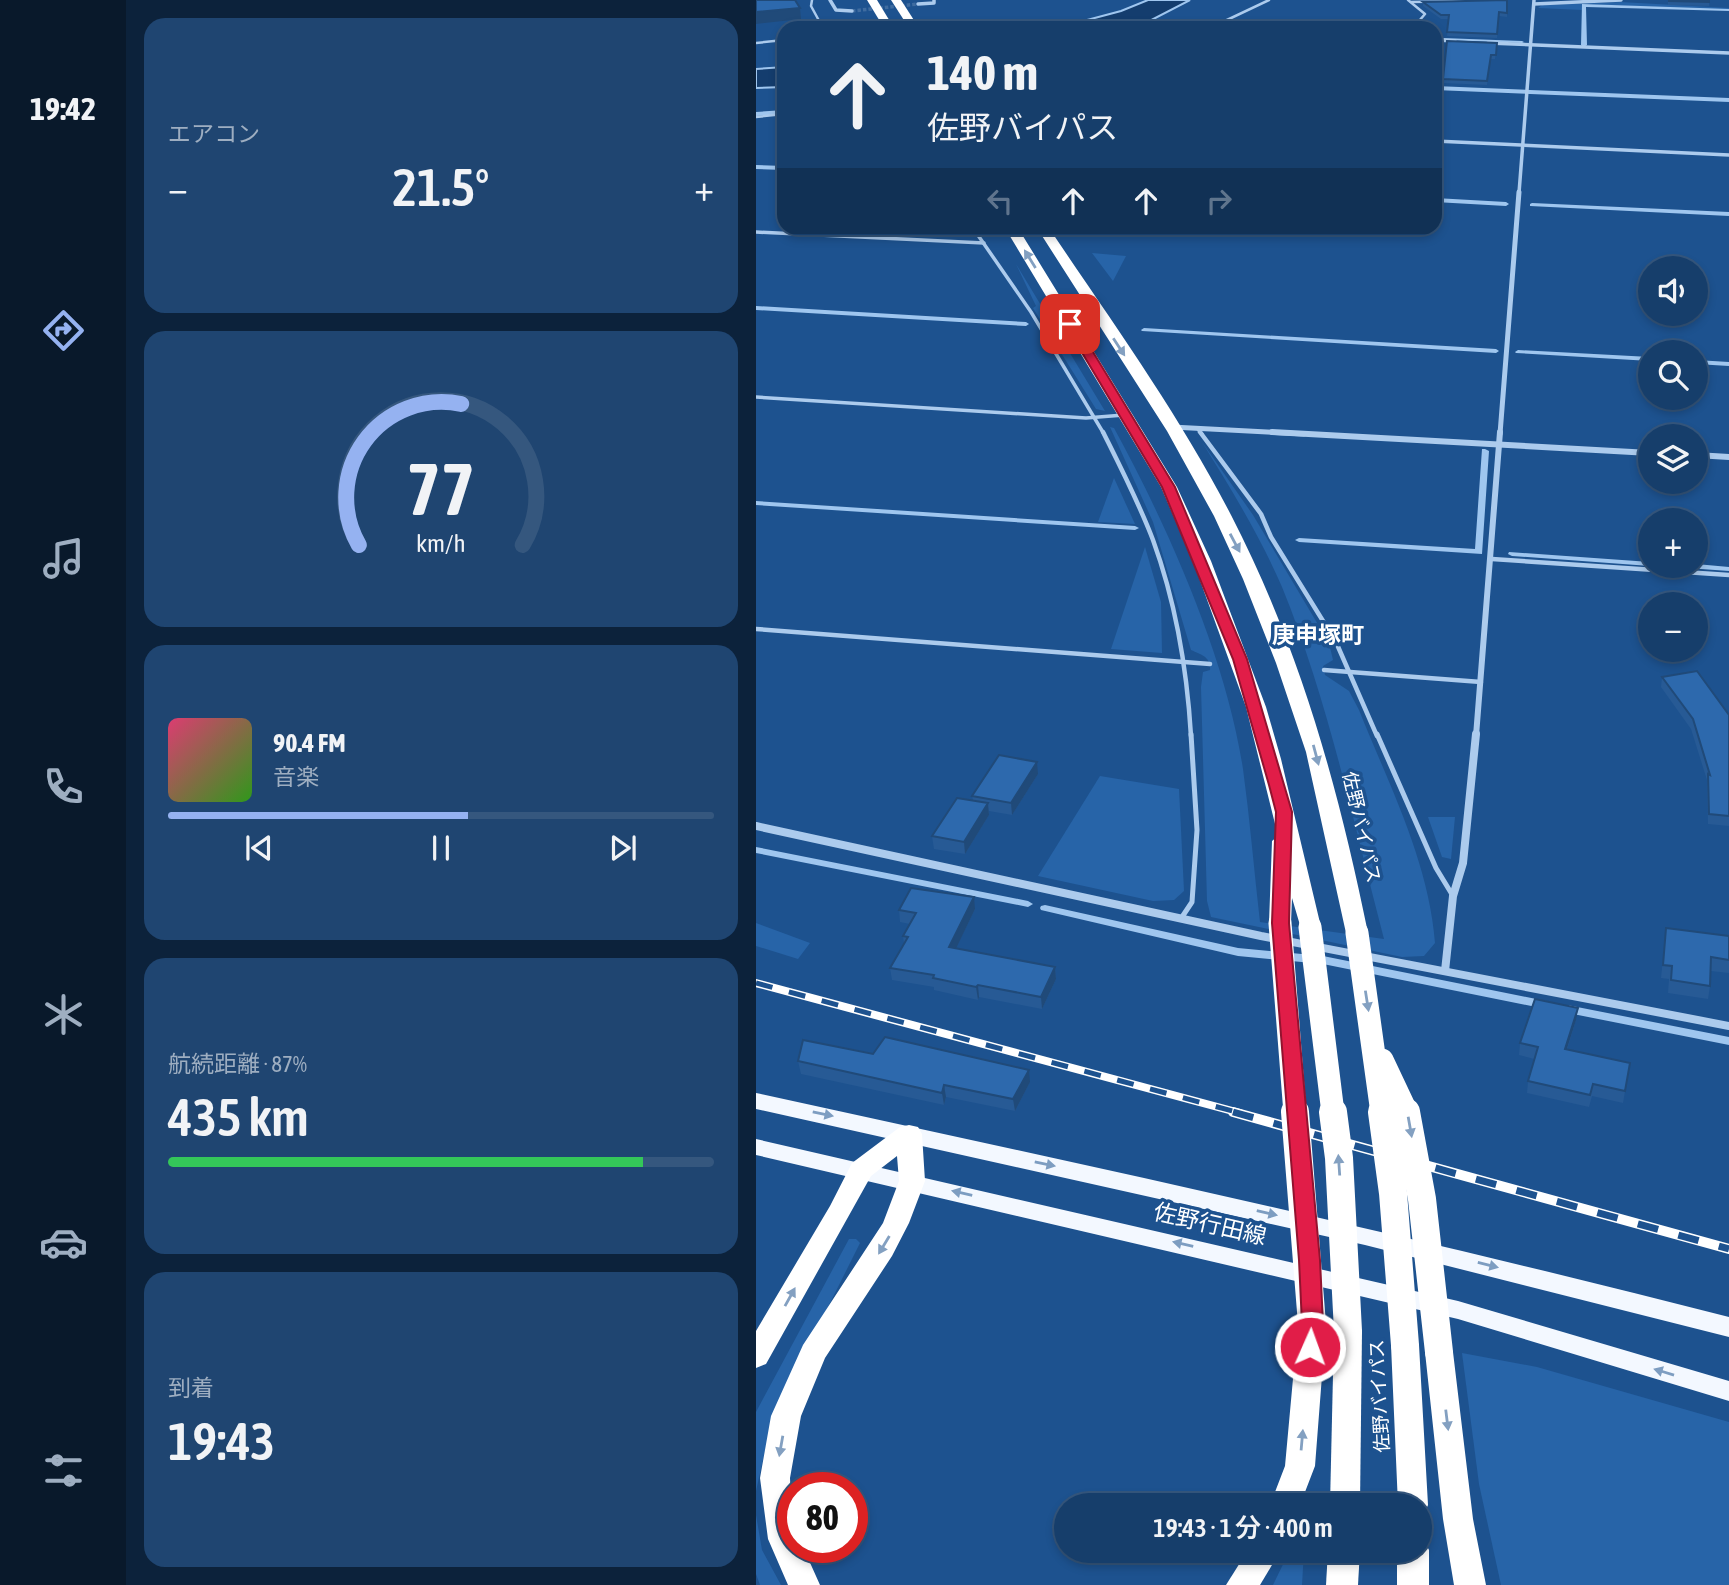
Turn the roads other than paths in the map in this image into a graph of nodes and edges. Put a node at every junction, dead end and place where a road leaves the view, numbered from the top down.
1 (812, 0) edge
2 (830, 0) edge
3 (872, 0) edge
4 (896, 0) edge
5 (934, 0) edge
6 (1269, 0) edge
7 (1621, 0) edge
8 (1409, 1) edge
9 (1471, 2) edge
10 (1534, 2) edge
11 (918, 4) dead end
12 (852, 11) tunnel mouth
13 (819, 21) edge
14 (885, 21) edge
15 (910, 21) edge
16 (1225, 21) edge
17 (1421, 21) edge
18 (1442, 40) edge
19 (777, 41) edge
20 (1462, 41) edge
21 (1476, 42) edge
22 (756, 43) edge
23 (1530, 45) junction
24 (1729, 52) edge
25 (777, 115) edge
26 (756, 117) edge
27 (1442, 141) edge
28 (1522, 145) junction
29 (1729, 155) edge
30 (756, 232) edge
31 (777, 233) edge
32 (818, 235) edge
33 (978, 235) edge
34 (1015, 235) edge
35 (1047, 235) edge
36 (984, 243) junction
37 (756, 397) edge
38 (1127, 415) junction
39 (1096, 418) junction
40 (1196, 426) junction
41 (1170, 427) junction
42 (1502, 444) junction
43 (1638, 452) edge
44 (1708, 456) edge
45 (1729, 457) edge
46 (1492, 559) junction
47 (1729, 575) edge
48 (756, 629) edge
49 (1184, 661) junction
50 (1210, 664) dead end
51 (1324, 670) dead end
52 (1348, 672) junction
53 (1481, 682) junction
54 (1284, 812) junction
55 (756, 826) edge
56 (1452, 896) junction
57 (1182, 917) junction
58 (1445, 971) junction
59 (1729, 1026) edge
60 (1374, 1042) junction
61 (756, 1101) edge
62 (909, 1134) junction
63 (756, 1147) edge
64 (860, 1170) junction
65 (912, 1181) junction
66 (1729, 1327) edge
67 (756, 1356) edge
68 (1729, 1391) edge
69 (1290, 1493) edge
70 (1345, 1493) edge
71 (1412, 1493) edge
72 (1257, 1563) edge
73 (1343, 1563) edge
74 (1413, 1563) edge
75 (804, 1585) edge
76 (1242, 1585) edge
77 (1342, 1585) edge
78 (1413, 1585) edge
79 (1470, 1585) edge

1 - 13 lane
2 - 12 street
3 - 14 highway
4 - 15 highway
5 - 11 street
6 - 16 lane
7 - 10 street
8 - 9 lane
8 - 17 lane
10 - 23 street
18 - 20 street
19 - 22 lane
21 - 23 street
23 - 24 street
23 - 28 street
25 - 26 lane
27 - 28 street
28 - 29 street
28 - 42 street
30 - 31 lane
32 - 36 lane
33 - 36 lane
38 -> 34 highway, 佐野バイパス
35 -> 41 highway, 佐野バイパス
36 - 39 lane
37 - 39 lane
38 - 39 lane
38 - 54 highway, 佐野バイパス
39 - 49 lane
40 - 41 street
40 - 42 street
40 - 52 lane
41 -> 60 highway, 佐野バイパス, bridge
42 - 43 street
42 - 46 street
44 - 45 street
46 - 47 lane
46 - 53 street
48 - 49 lane
49 - 50 lane
49 - 57 lane
51 - 52 lane
52 - 53 lane
52 - 56 lane
53 - 56 street
69 -> 54 highway, bridge
70 -> 54 highway, 佐野バイパス, bridge
55 - 57 street
56 - 58 street
57 - 58 street
58 - 59 street
60 - 71 highway, 佐野バイパス, bridge
60 -> 79 highway, bridge
61 -> 62 main road, 佐野行田線
62 - 64 highway
62 - 65 highway
62 -> 66 main road, 佐野行田線
63 - 64 main road, 佐野行田線
64 - 65 main road, 佐野行田線
67 -> 64 highway
68 -> 65 main road, 佐野行田線
65 -> 75 highway
72 - 76 highway
73 - 77 highway
74 - 78 highway

